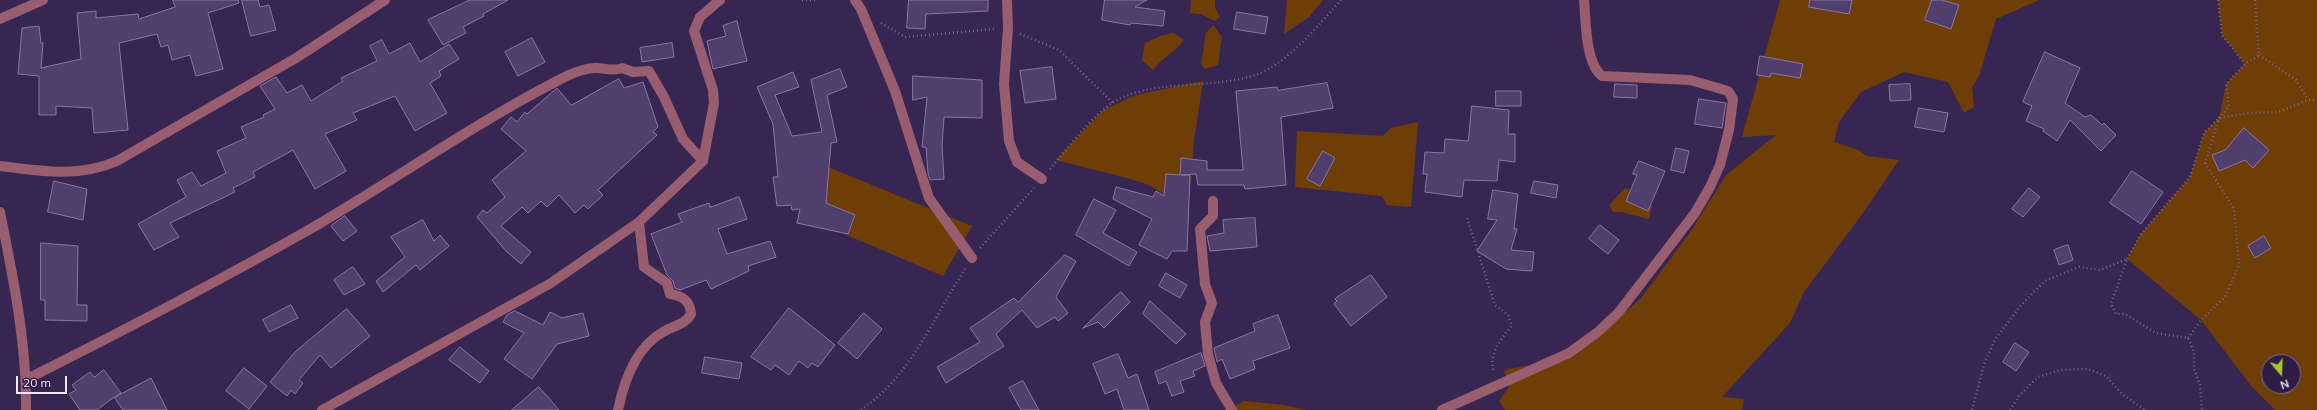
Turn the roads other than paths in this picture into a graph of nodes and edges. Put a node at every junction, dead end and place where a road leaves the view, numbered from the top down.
1 (43, 0) edge
2 (385, 0) edge
3 (720, 0) edge
4 (855, 0) edge
5 (1006, 0) edge
6 (1584, 0) edge
7 (0, 19) edge
8 (703, 161) junction
9 (0, 166) edge
10 (1042, 179) road end
11 (1213, 201) dead end
12 (0, 212) edge
13 (639, 222) junction
14 (972, 258) road end
15 (25, 380) junction
16 (26, 410) edge
17 (322, 410) edge
18 (618, 410) edge
19 (1232, 410) edge
20 (1442, 410) edge

1 - 7 street
2 - 9 street
3 - 8 street
4 - 14 street
5 - 10 street
6 - 20 street
8 - 13 street
8 - 15 street
11 - 19 street
12 - 15 street
13 - 17 street
13 - 18 street
15 - 16 street

